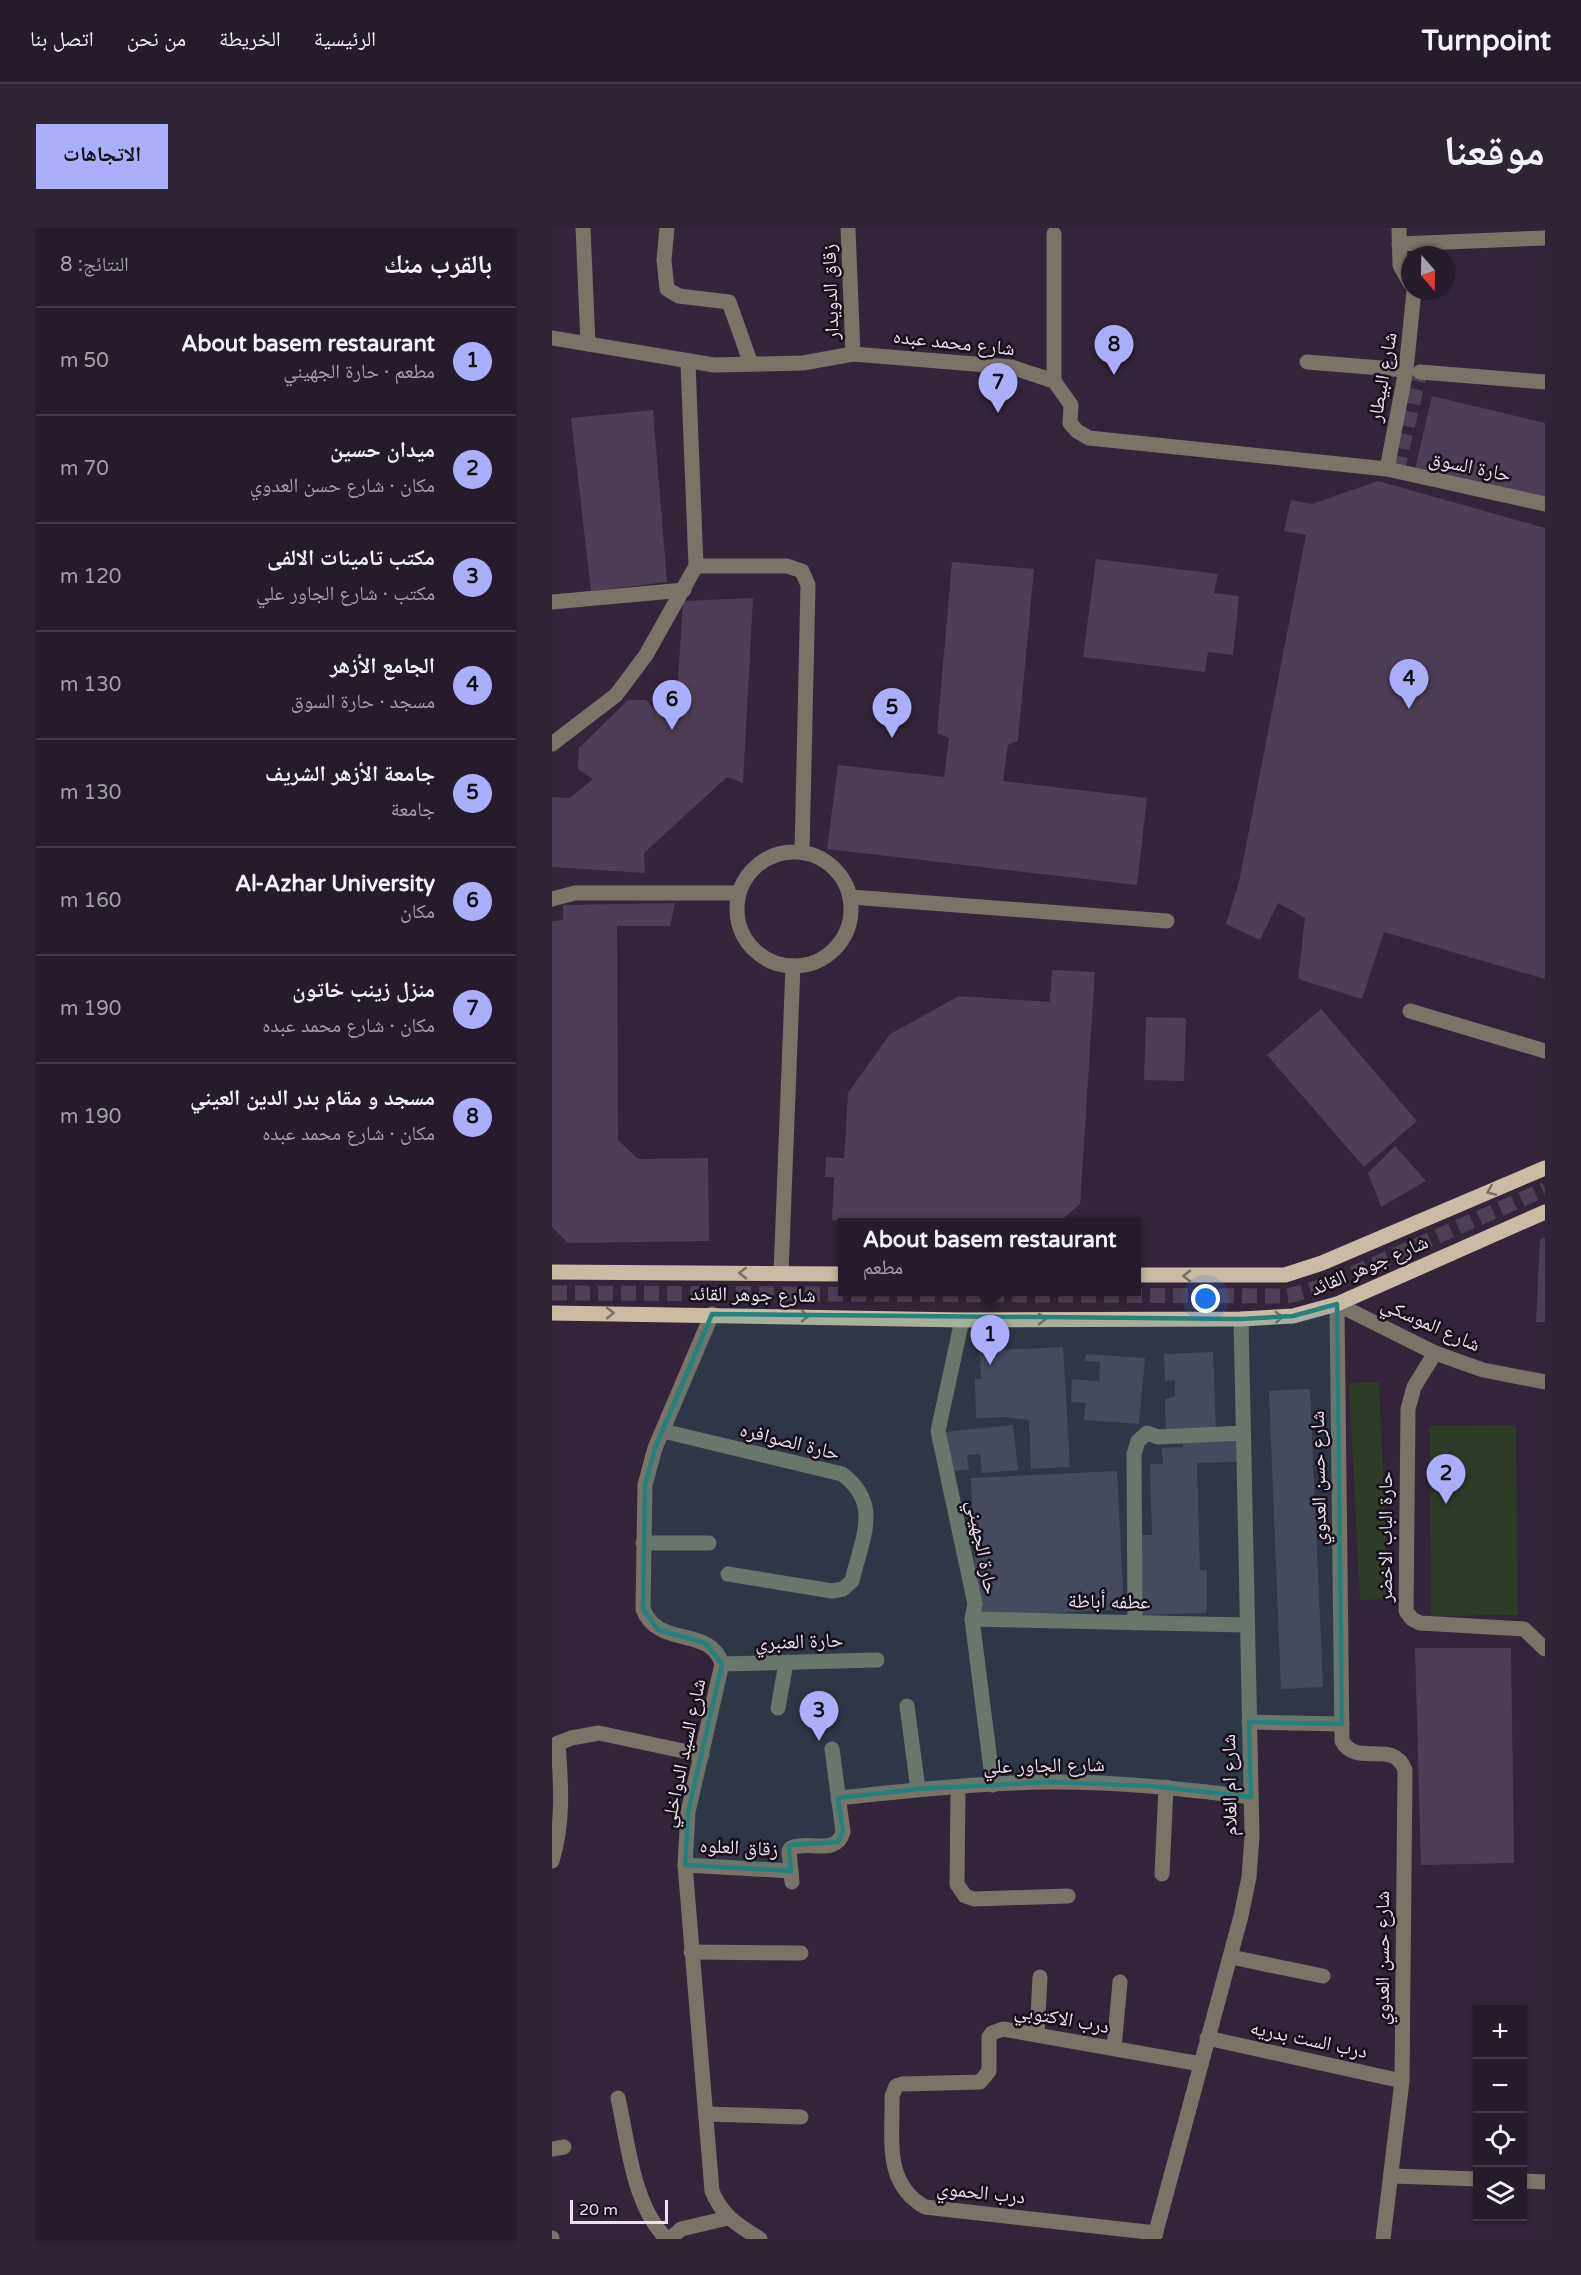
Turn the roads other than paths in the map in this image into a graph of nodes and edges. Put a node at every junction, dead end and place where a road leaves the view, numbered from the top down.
1 (583, 228) edge
2 (667, 228) edge
3 (848, 228) edge
4 (1399, 228) edge
5 (1054, 234) dead end
6 (1545, 238) edge
7 (1399, 244) junction
8 (1401, 267) edge
9 (1414, 300) edge
10 (552, 338) edge
11 (588, 344) junction
12 (853, 354) junction
13 (1307, 362) dead end
14 (688, 363) junction
15 (752, 364) junction
16 (1413, 371) junction
17 (1054, 381) junction
18 (1545, 382) edge
19 (1387, 469) junction
20 (1545, 504) edge
21 (696, 566) junction
22 (684, 590) junction
23 (552, 602) edge
24 (552, 744) edge
25 (802, 852) junction
26 (739, 894) junction
27 (851, 897) junction
28 (552, 899) edge
29 (1167, 921) dead end
30 (793, 966) junction
31 (1410, 1011) dead end
32 (1545, 1051) edge
33 (1545, 1168) edge
34 (1545, 1212) edge
35 (552, 1272) edge
36 (781, 1273) junction
37 (838, 1274) edge
38 (1141, 1275) edge
39 (1337, 1304) junction
40 (552, 1312) edge
41 (712, 1314) junction
42 (1241, 1319) junction
43 (962, 1320) junction
44 (1435, 1353) junction
45 (1545, 1382) edge
46 (663, 1431) junction
47 (1243, 1434) junction
48 (643, 1543) junction
49 (709, 1543) dead end
50 (728, 1574) dead end
51 (972, 1619) junction
52 (1136, 1623) junction
53 (1246, 1625) junction
54 (1545, 1649) edge
55 (877, 1660) dead end
56 (786, 1663) junction
57 (722, 1664) junction
58 (907, 1706) dead end
59 (778, 1708) dead end
60 (1250, 1722) junction
61 (1342, 1724) junction
62 (555, 1745) edge
63 (832, 1749) dead end
64 (702, 1755) junction
65 (993, 1785) junction
66 (1166, 1787) junction
67 (918, 1789) junction
68 (958, 1789) junction
69 (1251, 1797) junction
70 (838, 1798) junction
71 (552, 1862) edge
72 (685, 1865) junction
73 (1162, 1874) dead end
74 (1068, 1896) dead end
75 (691, 1952) junction
76 (801, 1953) dead end
77 (1230, 1957) junction
78 (1323, 1976) dead end
79 (1040, 1977) dead end
80 (1120, 1982) dead end
81 (1037, 2035) junction
82 (1207, 2038) junction
83 (1114, 2048) junction
84 (1201, 2064) junction
85 (1402, 2081) junction
86 (892, 2096) joint
87 (618, 2098) dead end
88 (706, 2114) junction
89 (801, 2117) dead end
90 (1392, 2176) junction
91 (1473, 2180) edge
92 (1527, 2181) edge
93 (1545, 2182) edge
94 (728, 2218) junction
95 (1155, 2236) edge
96 (669, 2239) edge
97 (760, 2239) edge
98 (1383, 2239) edge

1 - 11 street
2 - 15 street
3 - 12 street, زقاق الدويدار
4 - 7 street
5 - 17 street
6 - 7 street
7 - 8 street
9 - 16 street, شارع البيطار
10 - 11 street, شارع محمد عبده
11 - 14 street, شارع محمد عبده
12 - 15 street, شارع محمد عبده
12 - 17 street, شارع محمد عبده
13 - 16 street
14 - 15 street, شارع محمد عبده
14 - 21 street
16 - 18 street
16 - 19 street, شارع البيطار
17 - 19 street
19 - 20 street, حارة السوق
21 - 22 street
21 - 25 street
22 - 23 street
22 - 24 street
25 - 26 street
25 - 27 street
26 - 28 street
26 - 30 street
27 - 29 street
27 - 30 street
30 - 36 street
31 - 32 street
33 -> 38 main road, شارع جوهر القائد
34 - 39 main road, شارع جوهر القائد
36 -> 35 main road, شارع جوهر القائد
36 - 37 main road, شارع جوهر القائد
42 -> 39 main road, شارع جوهر القائد
39 - 44 street, شارع الموسكي
39 - 61 street, شارع حسن العدوي
40 -> 41 main road, شارع جوهر القائد
41 -> 43 main road, شارع جوهر القائد
41 - 46 street, شارع السيد الدواخلي
43 -> 42 main road, شارع جوهر القائد
42 - 47 street, شارع ام الغلام
43 - 51 street, حارة الجهيني
44 - 45 street, شارع الموسكي
44 - 54 street, حارة الباب الاخضر
46 - 48 street, شارع السيد الدواخلي
46 - 50 street, حارة الصوافره
47 - 52 street
47 - 53 street, شارع ام الغلام
48 - 49 street
48 - 57 street, شارع السيد الدواخلي
51 - 52 street, عطفه أباظة
51 - 65 street, حارة الجهيني
52 - 53 street, عطفه أباظة
53 - 60 street, شارع ام الغلام
55 - 56 street, حارة العنبري
56 - 57 street, حارة العنبري
56 - 59 street
57 - 64 street, شارع السيد الدواخلي
58 - 67 street
60 - 61 street
60 - 69 street, شارع ام الغلام
61 - 85 street, شارع حسن العدوي
62 - 64 street
62 - 71 street
63 - 70 street
64 - 72 street, شارع السيد الدواخلي
65 - 66 street, شارع الجاور علي
65 - 68 street, شارع الجاور علي
66 - 69 street, شارع الجاور علي
66 - 73 street
67 - 68 street, شارع الجاور علي
67 - 70 street, شارع الجاور علي
68 - 74 street
69 - 77 street, شارع ام الغلام
70 - 72 street, زقاق العلوه
72 - 75 street, شارع السيد الدواخلي
75 - 76 street
75 - 88 street, شارع السيد الدواخلي
77 - 78 street
77 - 82 street, شارع ام الغلام
79 - 81 street
80 - 83 street
81 - 83 street, درب الاكتوبي
81 - 86 street, درب الاكتوبي
82 - 84 street, شارع ام الغلام
82 - 85 street, درب الست بدريه
83 - 84 street, درب الاكتوبي
84 - 95 street, شارع ام الغلام
85 - 90 street, شارع حسن العدوي
86 - 95 street, درب الحموي
87 - 96 street
88 - 89 street
88 - 94 street, شارع السيد الدواخلي
90 - 91 street
90 - 98 street, شارع حسن العدوي
92 - 93 street
94 - 96 street
94 - 97 street, شارع السيد الدواخلي

